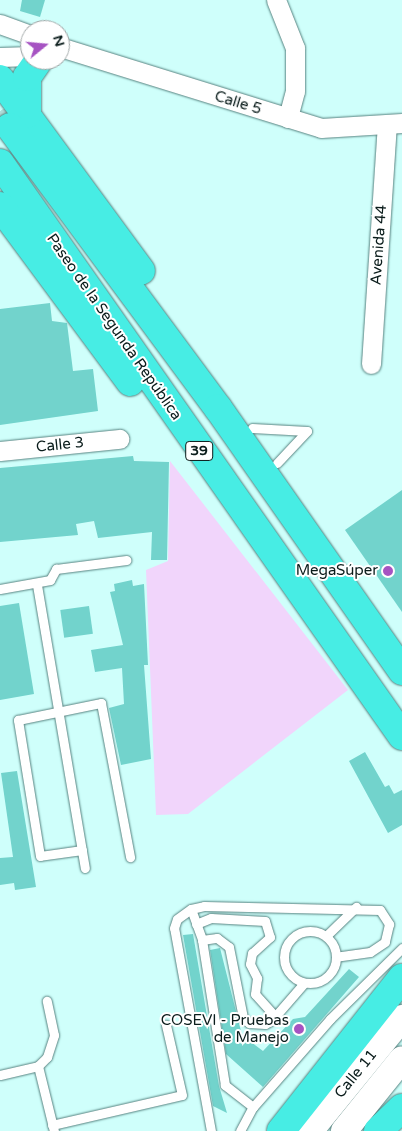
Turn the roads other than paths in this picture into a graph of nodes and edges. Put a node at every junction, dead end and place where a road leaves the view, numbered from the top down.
1 (276, 0) edge
2 (0, 24) edge
3 (20, 31) edge
4 (70, 55) edge
5 (20, 56) edge
6 (0, 57) edge
7 (32, 70) edge
8 (0, 80) edge
9 (288, 118) junction
10 (18, 120) junction
11 (395, 124) edge
12 (0, 163) edge
13 (0, 206) edge
14 (371, 364) dead end
15 (252, 428) junction
16 (119, 440) dead end
17 (0, 451) edge
18 (277, 463) junction
19 (126, 560) dead end
20 (37, 585) junction
21 (0, 589) edge
22 (306, 604) junction
23 (365, 618) junction
24 (402, 672) edge
25 (59, 711) junction
26 (402, 736) edge
27 (82, 850) junction
28 (130, 856) dead end
29 (85, 868) dead end
30 (356, 907) junction
31 (191, 908) junction
32 (196, 924) junction
33 (326, 936) junction
34 (202, 940) junction
35 (402, 948) edge
36 (336, 956) junction
37 (402, 978) edge
38 (304, 983) junction
39 (47, 1001) dead end
40 (275, 1016) junction
41 (402, 1018) edge
42 (166, 1025) dead end
43 (402, 1059) edge
44 (38, 1066) junction
45 (0, 1075) edge
46 (253, 1107) junction
47 (402, 1108) edge
48 (53, 1128) edge
49 (211, 1131) edge
50 (240, 1131) edge
51 (281, 1131) edge
52 (310, 1131) edge
53 (344, 1131) edge
54 (378, 1131) edge

1 - 9 street
2 - 3 street
4 - 9 street, Calle 5
5 - 6 street
7 - 10 highway
8 - 10 highway
9 - 11 street, Calle 5
10 - 15 highway
10 - 23 highway, 39
11 - 14 street, Avenida 44
12 - 22 highway, Paseo de la Segunda República / 39
13 - 22 highway
15 - 18 highway
15 - 18 lane
16 - 17 street, Calle 3
18 - 23 highway
19 - 20 lane
20 - 21 lane
20 - 25 lane
22 - 26 highway, Paseo de la Segunda República / 39
23 - 24 highway, 39
25 - 27 lane
25 - 27 lane
25 - 28 lane
27 - 29 lane
30 - 31 lane
30 - 33 lane
30 - 36 lane
31 - 32 lane
31 - 49 lane
32 - 34 lane
32 - 40 lane
33 - 36 lane
33 - 38 lane
34 - 40 lane
34 - 46 lane
35 - 46 lane
36 - 38 lane
37 - 51 highway
38 - 40 lane
39 - 44 lane
41 - 52 main road, Calle 11
42 - 48 lane
43 - 53 main road, Calle 11
44 - 45 lane
44 - 48 lane
46 - 50 lane
47 - 54 highway

